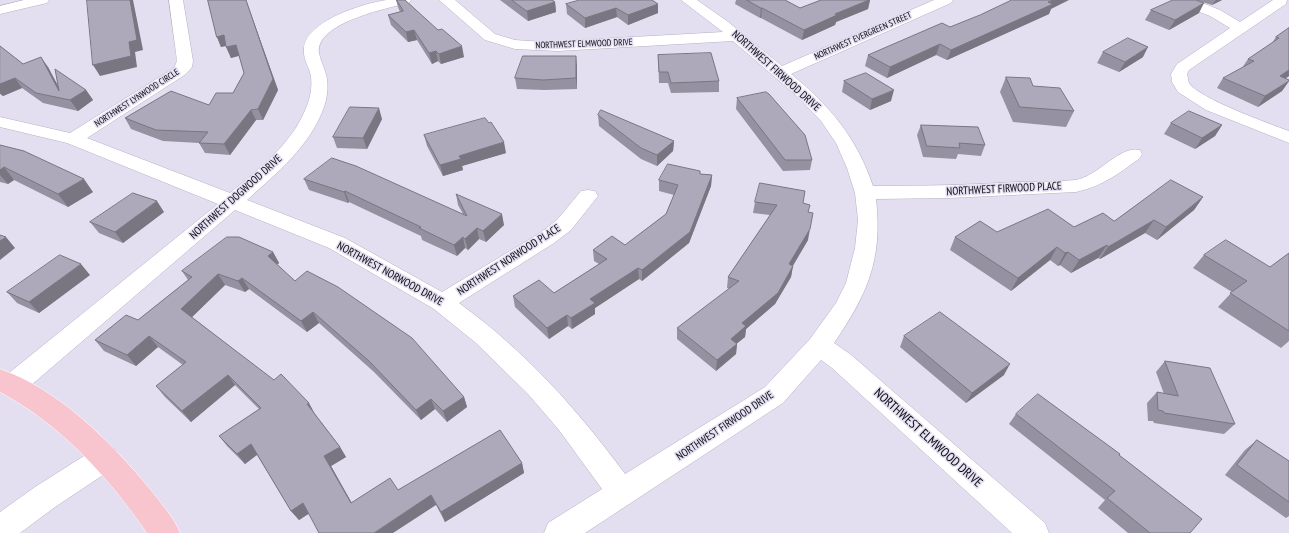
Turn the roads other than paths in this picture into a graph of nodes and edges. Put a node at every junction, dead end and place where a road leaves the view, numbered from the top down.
1 (42, 0) edge
2 (176, 0) edge
3 (404, 0) edge
4 (446, 0) edge
5 (688, 0) edge
6 (1182, 0) edge
7 (941, 1) edge
8 (1281, 1) dead end
9 (0, 10) edge
10 (1240, 28) junction
11 (736, 36) junction
12 (780, 73) junction
13 (0, 122) edge
14 (1289, 138) edge
15 (73, 139) junction
16 (1133, 154) dead end
17 (865, 193) junction
18 (588, 196) dead end
19 (232, 202) junction
20 (442, 303) junction
21 (819, 346) junction
22 (6, 382) edge
23 (105, 458) junction
24 (622, 493) junction
25 (0, 530) edge
26 (165, 533) edge
27 (559, 533) edge
28 (1034, 533) edge

1 - 9 street
2 - 15 street, NORTHWEST LYNWOOD CIRCLE
3 - 19 street, NORTHWEST DOGWOOD DRIVE
4 - 11 street, NORTHWEST ELMWOOD DRIVE
5 - 11 street, NORTHWEST FIRWOOD DRIVE
6 - 10 street
7 - 12 street, NORTHWEST EVERGREEN STREET
8 - 10 street
10 - 14 street
11 - 12 street, NORTHWEST FIRWOOD DRIVE
12 - 17 street, NORTHWEST FIRWOOD DRIVE
13 - 15 street, NORTHWEST NORWOOD DRIVE
15 - 19 street, NORTHWEST NORWOOD DRIVE
16 - 17 street, NORTHWEST FIRWOOD PLACE
17 - 21 street, NORTHWEST FIRWOOD DRIVE
18 - 20 street, NORTHWEST NORWOOD PLACE
19 - 20 street, NORTHWEST NORWOOD DRIVE
19 - 22 street, NORTHWEST DOGWOOD DRIVE
20 - 24 street, NORTHWEST NORWOOD DRIVE
21 - 24 street, NORTHWEST FIRWOOD DRIVE
21 - 28 street, NORTHWEST ELMWOOD DRIVE
22 - 23 main road
23 - 25 street
23 - 26 main road
24 - 27 street, NORTHWEST FIRWOOD DRIVE

